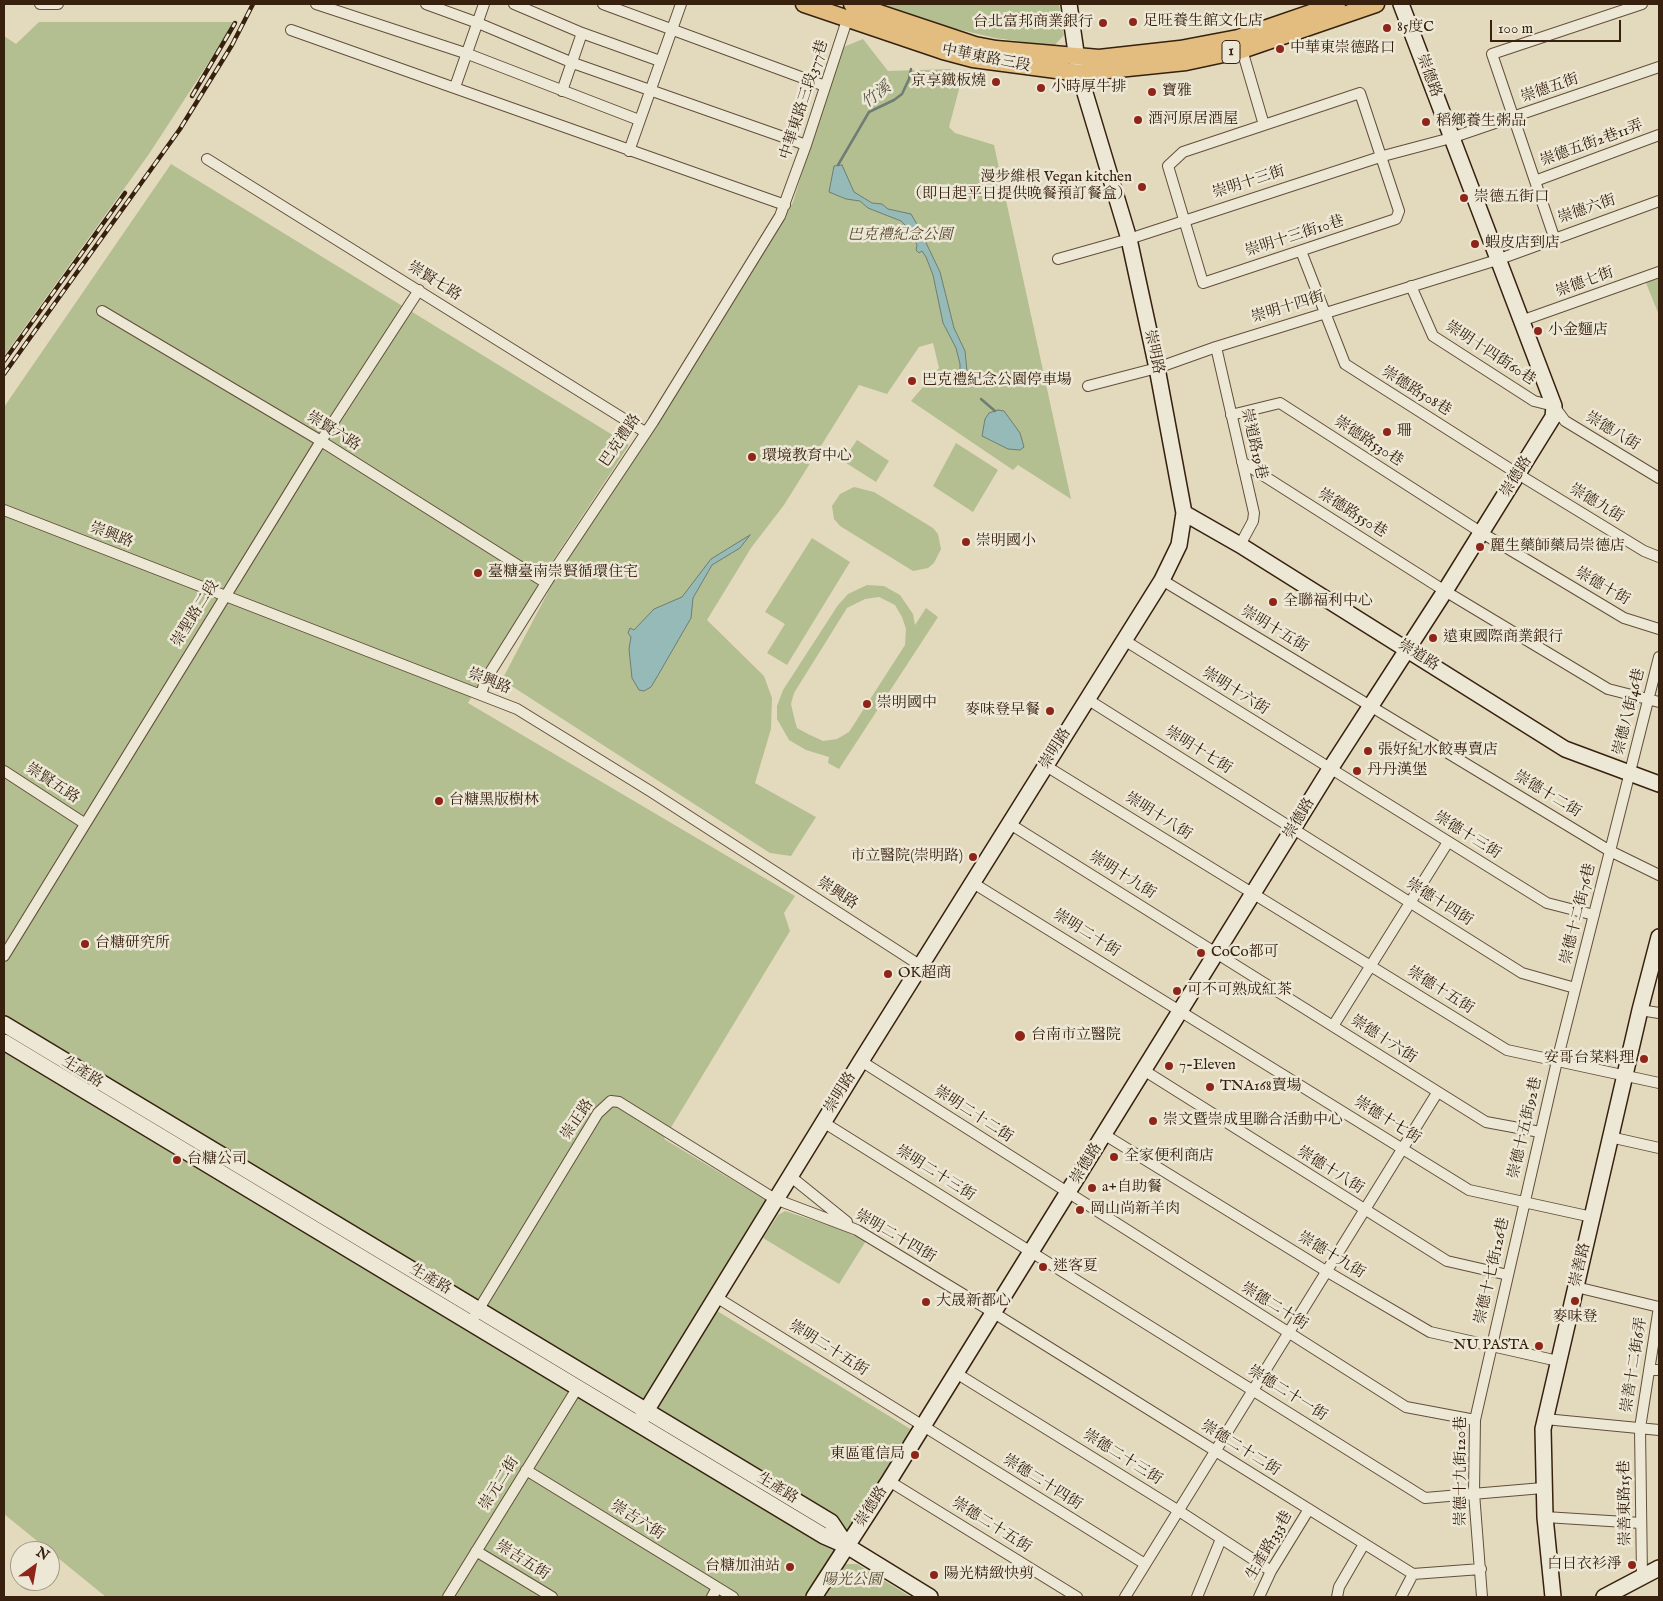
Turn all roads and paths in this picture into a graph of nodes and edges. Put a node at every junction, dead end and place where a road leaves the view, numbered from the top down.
1 (40, 4) edge
2 (58, 4) edge
3 (316, 4) edge
4 (426, 4) edge
5 (484, 4) edge
6 (514, 4) edge
7 (603, 4) edge
8 (681, 4) edge
9 (1069, 4) edge
10 (1336, 4) edge
11 (1376, 4) edge
12 (1401, 4) edge
13 (1642, 4) edge
14 (810, 5) edge
15 (1618, 8) edge
16 (850, 9) edge
17 (478, 23) junction
18 (291, 30) dead end
19 (672, 30) junction
20 (582, 33) junction
21 (1242, 50) junction
22 (468, 54) junction
23 (660, 61) junction
24 (573, 63) junction
25 (1078, 65) junction
26 (1659, 67) edge
27 (825, 86) junction
28 (456, 87) junction
29 (562, 91) junction
30 (650, 91) junction
31 (1515, 116) junction
32 (639, 120) junction
33 (1264, 125) junction
34 (1659, 135) edge
35 (1451, 138) junction
36 (806, 146) junction
37 (629, 151) junction
38 (1383, 156) junction
39 (207, 159) dead end
40 (1536, 181) junction
41 (1659, 201) edge
42 (785, 205) junction
43 (1184, 220) junction
44 (1554, 237) junction
45 (1129, 239) junction
46 (1301, 251) junction
47 (1058, 259) dead end
48 (1497, 260) junction
49 (1659, 272) edge
50 (1411, 286) junction
51 (418, 290) junction
52 (102, 311) dead end
53 (1326, 312) junction
54 (1521, 321) junction
55 (1216, 347) junction
56 (1157, 368) junction
57 (1088, 386) dead end
58 (1554, 406) junction
59 (1231, 415) junction
60 (645, 432) junction
61 (321, 441) junction
62 (1242, 462) junction
63 (1518, 474) junction
64 (1659, 478) edge
65 (4, 510) edge
66 (1184, 513) junction
67 (1482, 533) junction
68 (1240, 545) junction
69 (1659, 556) edge
70 (1162, 580) junction
71 (546, 582) junction
72 (1445, 591) junction
73 (225, 595) junction
74 (1659, 629) edge
75 (1124, 640) junction
76 (1408, 650) junction
77 (1659, 657) edge
78 (481, 694) junction
79 (1648, 699) junction
80 (1087, 700) junction
81 (1659, 702) edge
82 (1371, 707) junction
83 (1046, 766) junction
84 (1330, 769) junction
85 (4, 770) edge
86 (1630, 774) junction
87 (1659, 784) edge
88 (84, 823) junction
89 (1010, 824) junction
90 (1294, 829) junction
91 (1448, 842) junction
92 (1610, 850) junction
93 (1659, 875) edge
94 (974, 883) junction
95 (1254, 894) junction
96 (1410, 902) junction
97 (1594, 915) junction
98 (1659, 943) edge
99 (1217, 954) junction
100 (4, 956) edge
101 (921, 966) junction
102 (1370, 966) junction
103 (1575, 988) junction
104 (1640, 1010) junction
105 (1182, 1011) junction
106 (1659, 1013) edge
107 (4, 1024) edge
108 (1333, 1026) junction
109 (4, 1042) edge
110 (860, 1061) junction
111 (1557, 1061) junction
112 (1146, 1071) junction
113 (1625, 1075) junction
114 (1659, 1083) edge
115 (1437, 1093) junction
116 (823, 1122) junction
117 (1540, 1132) junction
118 (1105, 1135) junction
119 (1610, 1137) junction
120 (1403, 1148) junction
121 (1659, 1148) edge
122 (790, 1176) junction
123 (1069, 1194) junction
124 (775, 1200) junction
125 (1524, 1203) junction
126 (1364, 1210) junction
127 (1592, 1217) junction
128 (857, 1230) junction
129 (1032, 1252) junction
130 (1326, 1271) junction
131 (1508, 1275) junction
132 (1576, 1287) junction
133 (716, 1297) junction
134 (1659, 1307) edge
135 (478, 1309) junction
136 (994, 1312) junction
137 (471, 1322) junction
138 (1287, 1333) junction
139 (1490, 1347) junction
140 (1558, 1362) junction
141 (1654, 1370) edge
142 (956, 1373) junction
143 (578, 1387) junction
144 (1252, 1390) junction
145 (647, 1410) junction
146 (1545, 1419) junction
147 (1475, 1420) junction
148 (638, 1424) junction
149 (923, 1427) junction
150 (1640, 1428) junction
151 (1659, 1430) edge
152 (1215, 1451) junction
153 (526, 1470) junction
154 (889, 1481) junction
155 (1543, 1488) junction
156 (1474, 1493) junction
157 (1309, 1509) junction
158 (1179, 1510) junction
159 (1545, 1517) junction
160 (1641, 1523) junction
161 (1221, 1540) junction
162 (1364, 1544) junction
163 (847, 1546) junction
164 (476, 1551) junction
165 (1145, 1564) junction
166 (1659, 1568) edge
167 (1481, 1569) junction
168 (1271, 1570) junction
169 (1413, 1574) junction
170 (1642, 1578) junction
171 (718, 1588) junction
172 (448, 1597) edge
173 (552, 1597) edge
174 (712, 1597) edge
175 (733, 1597) edge
176 (814, 1597) edge
177 (930, 1597) edge
178 (1077, 1597) edge
179 (1125, 1597) edge
180 (1198, 1597) edge
181 (1259, 1597) edge
182 (1338, 1597) edge
183 (1401, 1597) edge
184 (1482, 1597) edge
185 (1553, 1597) edge
186 (1604, 1597) edge

1 - 2 street
3 - 22 street
4 - 17 street
5 - 17 street
6 - 20 street
7 - 19 street
8 - 19 street
9 - 25 street, 崇明路
10 - 25 main road, 中華東路三段 / 1
11 - 21 main road, 中華東路三段 / 1
12 - 35 street, 崇德路
13 - 15 street
14 - 16 main road, 中華東路三段 / 1
15 - 31 street
16 - 25 main road, 中華東路三段 / 1
16 - 27 street, 中華東路三段377巷
17 - 22 street
17 - 24 street
18 - 28 street
19 - 23 street
19 - 27 street
20 - 23 street
20 - 24 street
21 - 25 main road, 中華東路三段 / 1
21 - 33 street
22 - 28 street
22 - 29 street
23 - 30 street
24 - 29 street
24 - 30 street
25 - 45 street, 崇明路
26 - 31 street, 崇德五街
27 - 36 street, 中華東路三段377巷
28 - 37 street
29 - 32 street
30 - 32 street
30 - 36 street
31 - 35 street, 崇德五街
31 - 40 street
32 - 37 street
33 - 38 street
33 - 43 street
34 - 40 street, 崇德五街2巷11弄
35 - 38 street, 崇明十三街
35 - 48 street, 崇德路
36 - 42 street, 中華東路三段377巷
37 - 42 street
38 - 43 street, 崇明十三街
38 - 46 street, 崇明十三街10巷
39 - 51 street, 崇賢七路
40 - 44 street
41 - 44 street, 崇德六街
42 - 60 street, 巴克禮路
43 - 45 street, 崇明十三街
43 - 46 street, 崇明十三街10巷
44 - 48 street, 崇德六街
45 - 47 street, 崇明十三街
45 - 56 street, 崇明路
46 - 53 street, 崇德路508巷
48 - 50 street, 崇明十四街
48 - 54 street, 崇德路
49 - 54 street, 崇德七街
50 - 53 street, 崇明十四街
50 - 58 street, 崇明十四街60巷
51 - 60 street, 崇賢七路
51 - 61 street, 崇聖路二段
52 - 61 street, 崇賢六路
53 - 55 street, 崇明十四街
53 - 63 street, 崇德路508巷
54 - 58 street, 崇德路
55 - 56 street, 崇明十四街
55 - 59 street, 崇道路19巷
56 - 57 street, 崇明十四街
56 - 66 street, 崇明路
58 - 63 street, 崇德路
58 - 64 street, 崇德八街
59 - 62 street, 崇道路19巷
59 - 67 street, 崇德路530巷
60 - 71 street, 巴克禮路
61 - 71 street, 崇賢六路
61 - 73 street, 崇聖路二段
62 - 68 street, 崇道路19巷
62 - 72 street, 崇德路550巷
63 - 67 street, 崇德路
63 - 69 street, 崇德九街
65 - 73 street, 崇興路
66 - 68 street, 崇道路
66 - 70 street, 崇明路
67 - 72 street, 崇德路
67 - 74 street, 崇德十街
68 - 76 street, 崇道路
70 - 75 street, 崇明路
70 - 82 street, 崇明十五街
71 - 78 street, 巴克禮路
72 - 76 street, 崇德路
72 - 79 street, 崇德路550巷
73 - 78 street, 崇興路
73 - 88 street, 崇聖路二段
75 - 80 street, 崇明路
75 - 84 street, 崇明十六街
76 - 82 street, 崇德路
76 - 86 street, 崇道路
77 - 79 street, 崇德八街46巷
78 - 101 street, 崇興路
79 - 81 street, 崇德路550巷
79 - 86 street, 崇德八街46巷
80 - 83 street, 崇明路
80 - 90 street, 崇明十七街
82 - 84 street, 崇德路
82 - 92 street, 崇德十二街
83 - 89 street, 崇明路
83 - 95 street, 崇明十八街
84 - 90 street, 崇德路
84 - 91 street, 崇德十三街
85 - 88 street, 崇賢五路
86 - 87 street, 崇道路
86 - 92 street, 崇德十二街76巷
88 - 100 street, 崇聖路二段
89 - 94 street, 崇明路
89 - 99 street, 崇明十九街
90 - 95 street, 崇德路
90 - 96 street, 崇德十四街
91 - 96 street
91 - 97 street, 崇德十三街
92 - 93 street, 崇德十二街
92 - 97 street, 崇德十二街76巷
94 - 101 street, 崇明路
94 - 105 street, 崇明二十街
95 - 99 street, 崇德路
95 - 102 street, 崇德十五街
96 - 102 street
96 - 103 street, 崇德十四街
97 - 103 street, 崇德十二街76巷
98 - 104 street, 崇善路
99 - 105 street, 崇德路
99 - 108 street, 崇德十六街
101 - 110 street, 崇明路
102 - 108 street
102 - 111 street, 崇德十五街
103 - 111 street, 崇德十二街76巷
104 - 106 street
104 - 113 street, 崇善路
105 - 112 street, 崇德路
105 - 120 street, 崇德十七街
107 - 135 street, 生產路
108 - 115 street, 崇德十六街
109 - 137 street, 生產路
110 - 116 street, 崇明路
110 - 123 street, 崇明二十二街
111 - 113 street, 崇德十五街
111 - 117 street, 崇德十五街92巷
112 - 118 street, 崇德路
112 - 126 street, 崇德十八街
113 - 114 street, 崇德十五街
113 - 119 street, 崇善路
115 - 117 street, 崇德十六街
115 - 120 street
116 - 122 street, 崇明路
116 - 129 street, 崇明二十三街
117 - 125 street, 崇德十五街92巷
118 - 123 street, 崇德路
118 - 130 street, 崇德十九街
119 - 121 street
119 - 127 street, 崇善路
120 - 125 street, 崇德十七街
120 - 126 street
122 - 124 street, 崇明路
122 - 128 street
123 - 129 street, 崇德路
123 - 138 street, 崇德二十街
124 - 128 street, 崇明二十四街
124 - 133 street, 崇明路
124 - 135 street, 崇正路
125 - 127 street, 崇德十七街
125 - 131 street, 崇德十七街126巷
126 - 130 street
126 - 131 street, 崇德十八街
127 - 132 street, 崇善路
128 - 136 street, 崇明二十四街
129 - 136 street, 崇德路
129 - 144 street, 崇德二十一街
130 - 138 street
130 - 139 street, 崇德十九街
131 - 139 street, 崇德十七街126巷
132 - 134 street
132 - 140 street, 崇善路
133 - 145 street, 崇明路
133 - 149 street, 崇明二十五街
134 - 141 street, 崇善十二街6弄
135 - 137 street, 崇正路
135 - 145 street, 生產路
136 - 142 street, 崇德路
136 - 152 street, 崇德二十二街
137 - 143 street, 生產路
138 - 144 street
138 - 147 street, 崇德二十街
139 - 140 street, 崇德十九街
139 - 147 street, 崇德十九街120巷
140 - 146 street, 崇善路
141 - 150 street, 崇善十二街6弄
142 - 149 street, 崇德路
142 - 158 street, 崇德二十三街
143 - 148 street, 生產路
143 - 153 street, 崇元二街
144 - 152 street
144 - 156 street, 崇德二十一街
145 - 148 street, 崇明路
145 - 163 street, 生產路
146 - 150 street
146 - 155 street, 崇善路
147 - 156 street, 崇德十九街120巷
148 - 163 street, 生產路
149 - 154 street, 崇德路
149 - 165 street, 崇德二十四街
150 - 151 street
150 - 160 street, 崇善東路15巷
152 - 157 street, 崇德二十二街
152 - 158 street
153 - 164 street, 崇元二街
153 - 171 street, 崇吉六街
154 - 163 street, 崇德路
154 - 178 street, 崇德二十五街
155 - 156 street, 崇德二十一街
155 - 159 street, 崇善路
156 - 167 street, 崇德十九街120巷
157 - 162 street, 崇德二十二街
157 - 168 street, 生產路333巷
158 - 161 street, 崇德二十三街
158 - 165 street
159 - 160 street
159 - 185 street, 崇善路
160 - 170 street, 崇善東路15巷
161 - 168 street, 崇德二十三街
161 - 180 street
162 - 169 street, 崇德二十二街
162 - 182 street
163 - 176 street, 崇德路
163 - 177 street, 生產路
164 - 172 street, 崇元二街
164 - 173 street, 崇吉五街
165 - 179 street
166 - 170 street
167 - 169 street
167 - 184 street, 崇德十九街120巷
168 - 181 street, 生產路333巷
169 - 183 street
170 - 186 street
171 - 174 street
171 - 175 street, 崇吉六街

